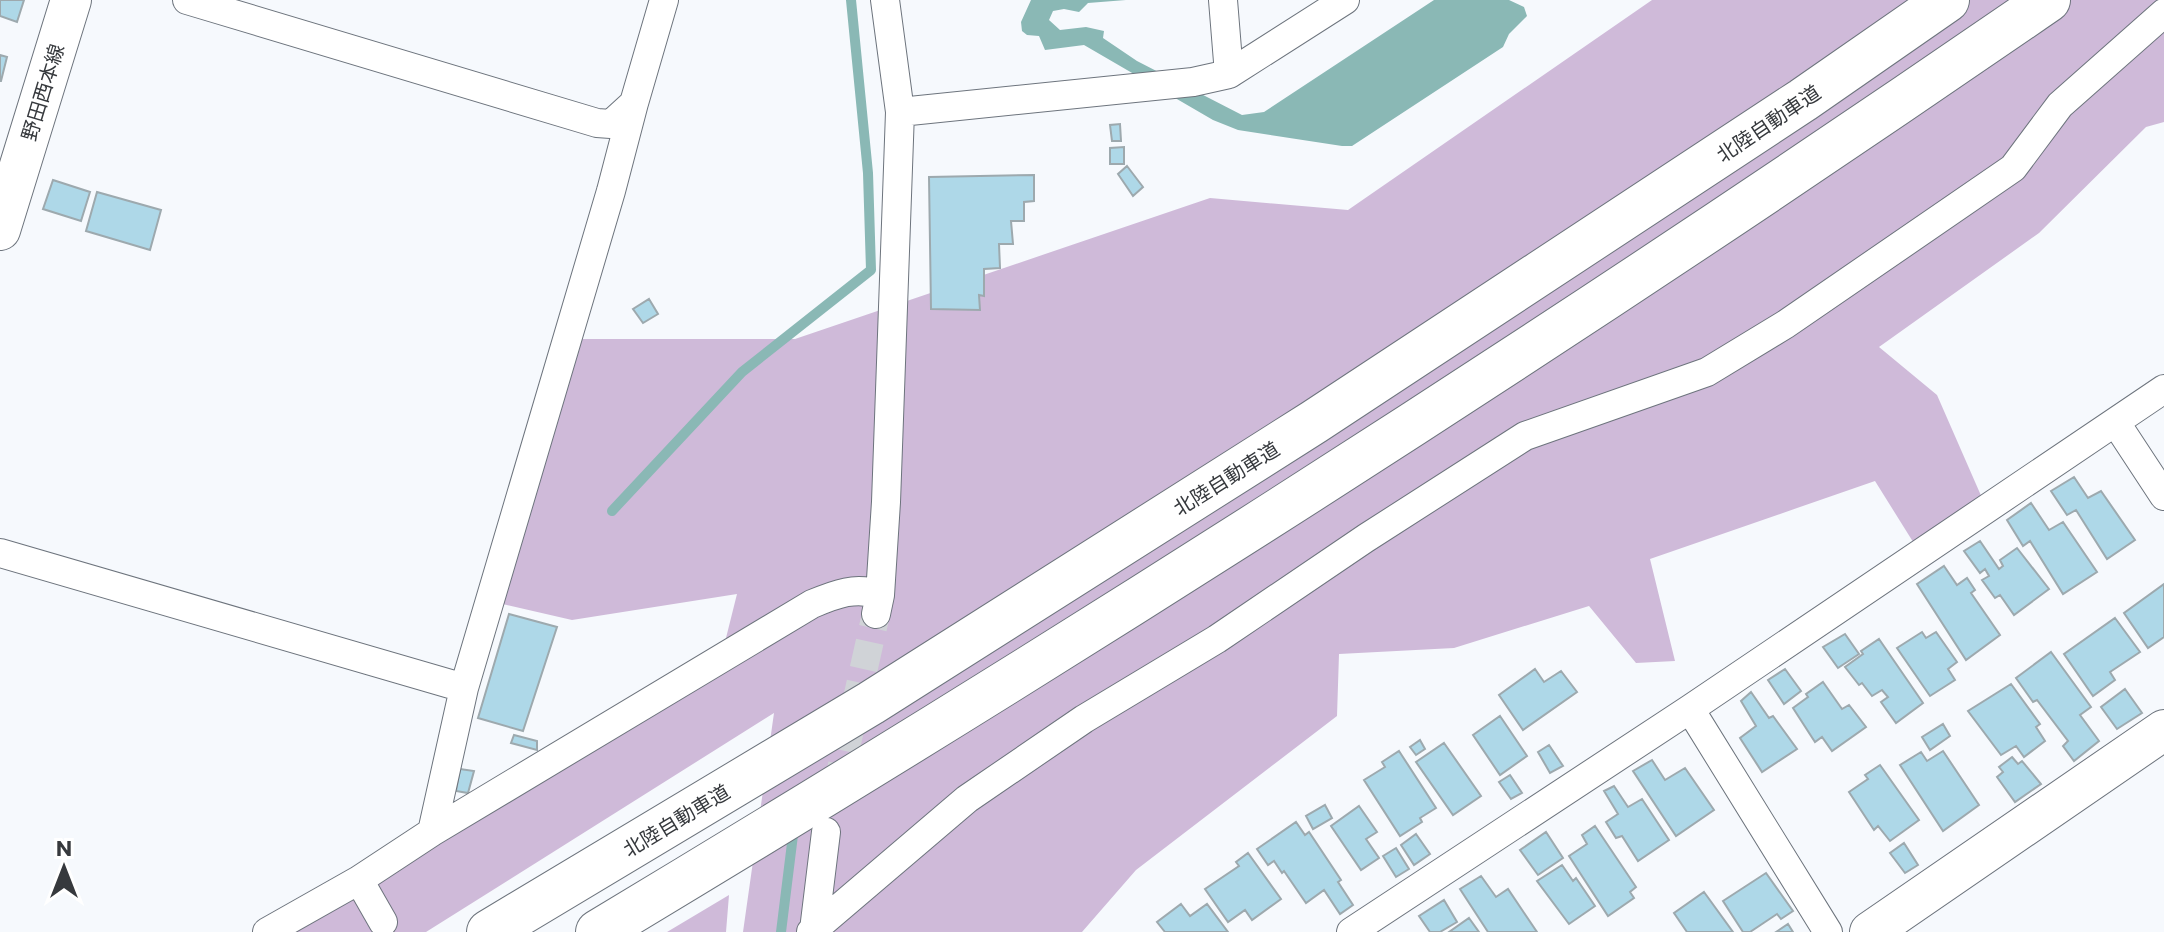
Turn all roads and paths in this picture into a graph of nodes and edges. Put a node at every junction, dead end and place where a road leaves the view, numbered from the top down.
1 (71, 0) edge
2 (187, 0) edge
3 (664, 0) edge
4 (885, 0) edge
5 (1223, 0) edge
6 (1345, 0) edge
7 (1947, 0) edge
8 (2048, 0) edge
9 (2164, 13) edge
10 (1229, 74) junction
11 (634, 103) junction
12 (900, 112) junction
13 (0, 230) edge
14 (2164, 389) edge
15 (2116, 423) junction
16 (2164, 496) edge
17 (0, 553) edge
18 (464, 688) junction
19 (1690, 709) junction
20 (2164, 730) edge
21 (432, 832) junction
22 (826, 832) dead end
23 (359, 880) junction
24 (383, 922) dead end
25 (812, 931) edge
26 (267, 932) edge
27 (489, 932) edge
28 (598, 932) edge
29 (1351, 932) edge
30 (1828, 932) edge
31 (1870, 932) edge

1 - 13 street, 野田西本線
2 - 11 street
3 - 11 street
4 - 12 street
5 - 10 street
6 - 10 street
7 - 27 highway, 北陸自動車道
8 - 28 highway
9 - 25 street
10 - 12 street
11 - 18 street
12 - 21 street
14 - 15 street
15 - 16 street
15 - 19 street
17 - 18 street
18 - 21 street
19 - 29 street
19 - 30 street
20 - 31 street
21 - 23 street
22 - 25 street
23 - 24 street
23 - 26 street

